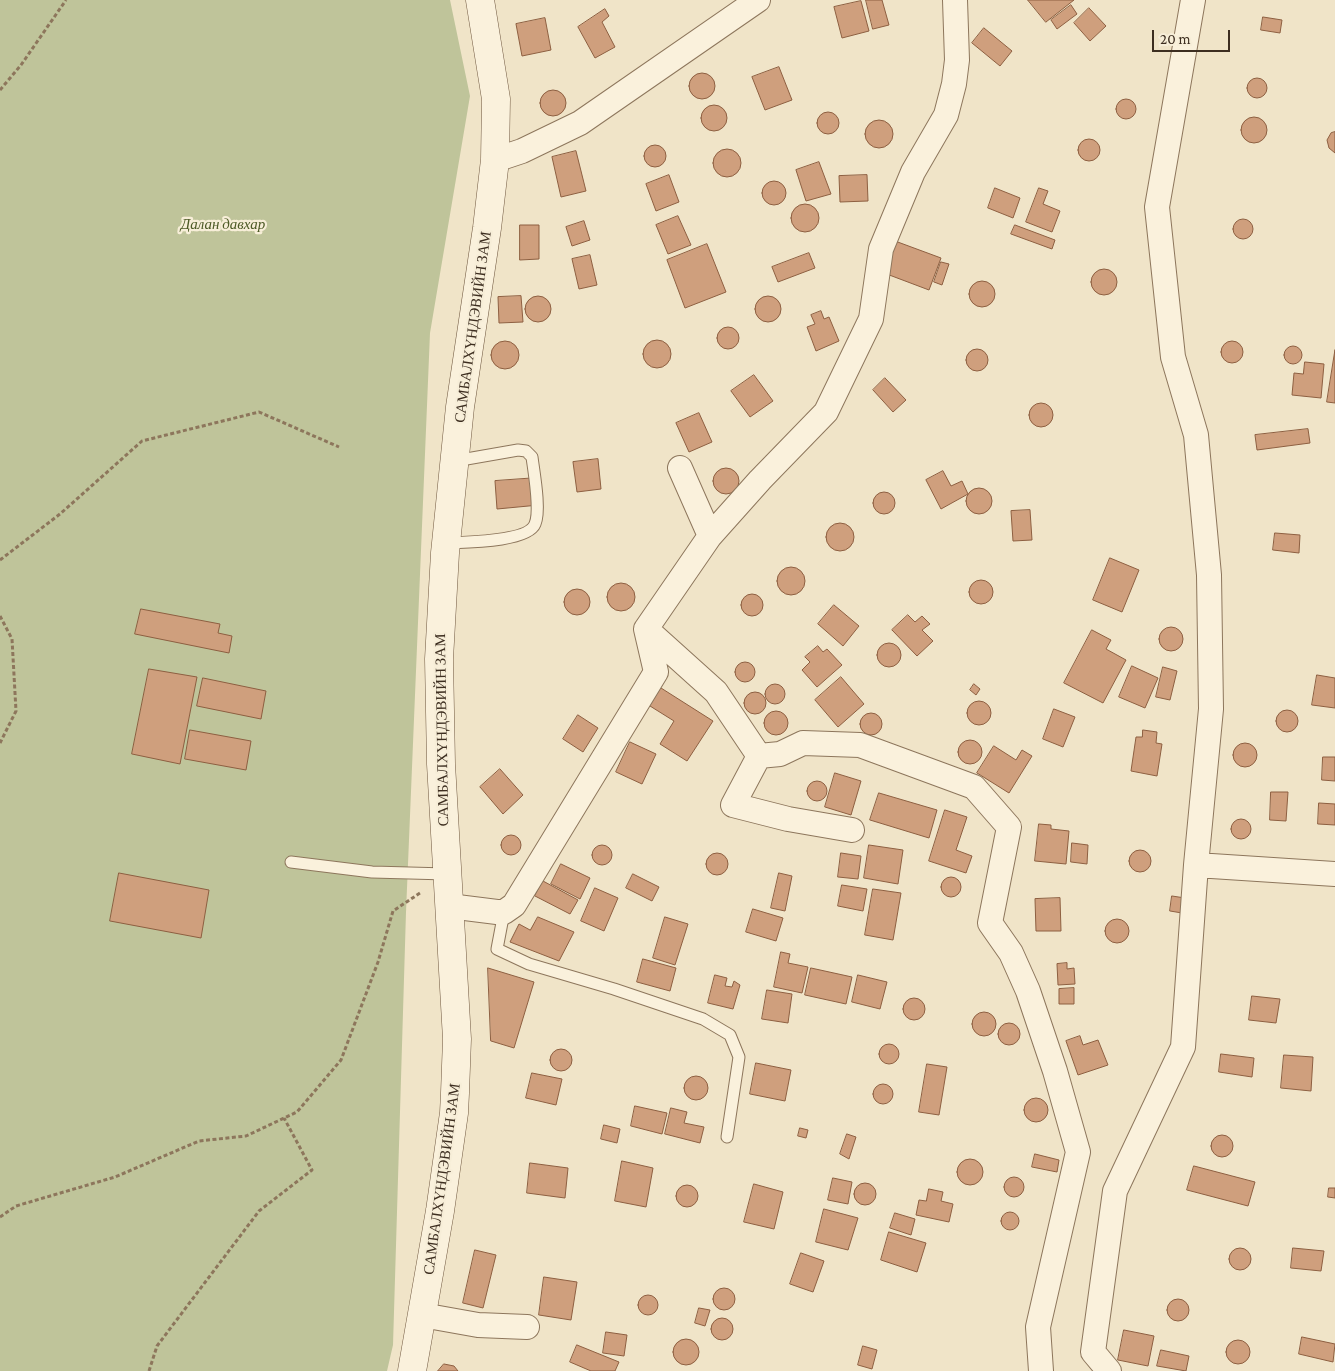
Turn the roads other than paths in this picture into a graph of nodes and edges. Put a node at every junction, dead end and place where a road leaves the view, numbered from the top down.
1 (480, 0) edge
2 (758, 0) edge
3 (954, 0) edge
4 (1193, 0) edge
5 (495, 160) junction
6 (455, 461) junction
7 (680, 468) dead end
8 (710, 536) junction
9 (446, 543) junction
10 (646, 629) junction
11 (759, 756) junction
12 (852, 830) dead end
13 (291, 862) dead end
14 (1196, 865) junction
15 (447, 874) junction
16 (1335, 874) edge
17 (449, 906) junction
18 (504, 912) junction
19 (727, 1137) dead end
20 (422, 1315) junction
21 (527, 1327) dead end
22 (412, 1371) edge
23 (1041, 1371) edge
24 (1109, 1371) edge

1 - 5 street, САМБАЛХҮНДЭВИЙН ЗАМ
2 - 5 street
3 - 8 street
4 - 14 street
5 - 6 street, САМБАЛХҮНДЭВИЙН ЗАМ
6 - 9 street, САМБАЛХҮНДЭВИЙН ЗАМ
6 - 9 lane
7 - 8 street
8 - 10 street
9 - 15 street, САМБАЛХҮНДЭВИЙН ЗАМ
10 - 11 street
10 - 18 street
11 - 12 street
11 - 23 street
13 - 15 lane
14 - 16 street
14 - 24 street
15 - 17 street, САМБАЛХҮНДЭВИЙН ЗАМ
17 - 18 street
17 - 20 street, САМБАЛХҮНДЭВИЙН ЗАМ
18 - 19 lane
20 - 21 street
20 - 22 street, САМБАЛХҮНДЭВИЙН ЗАМ

